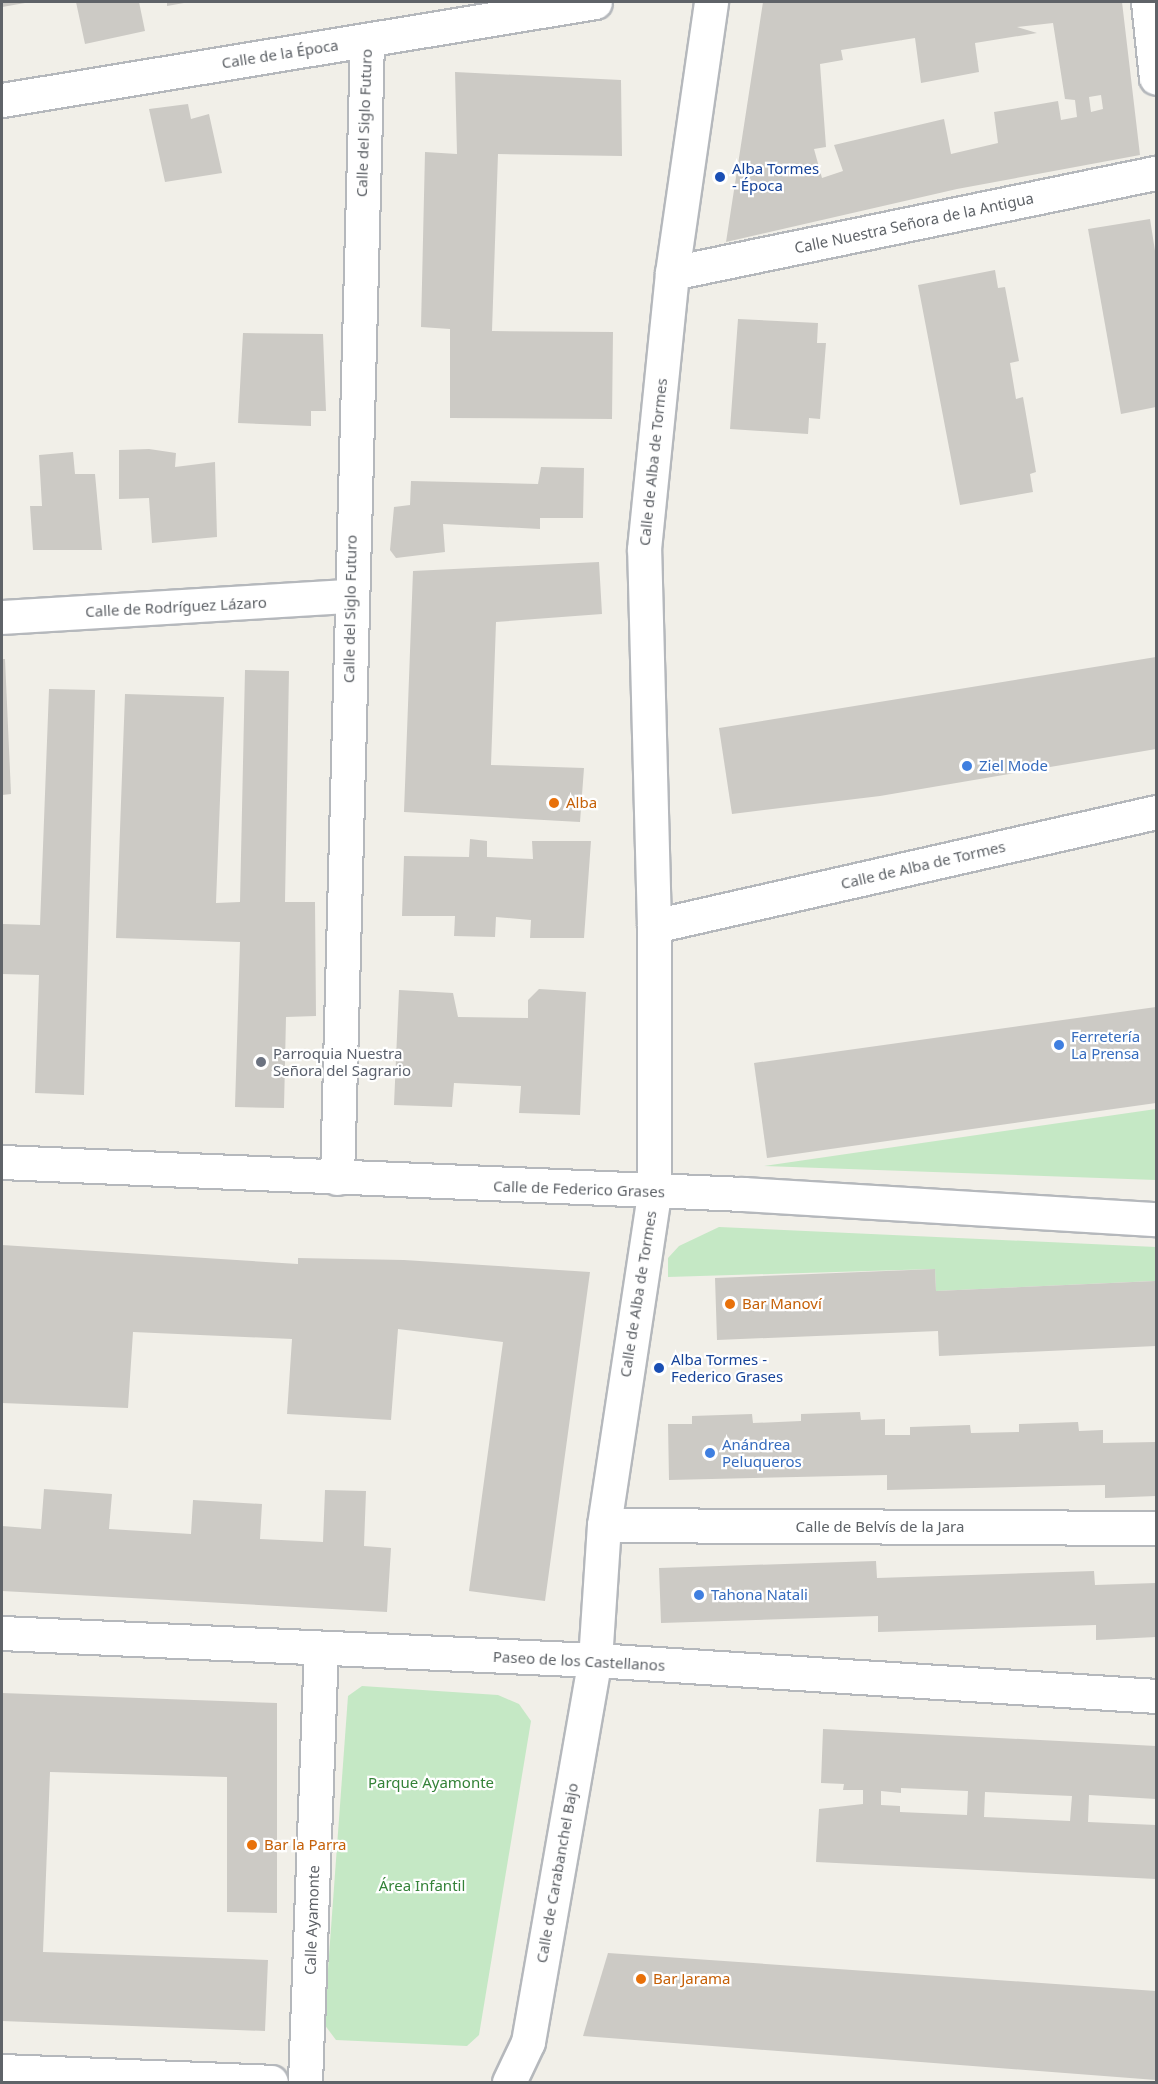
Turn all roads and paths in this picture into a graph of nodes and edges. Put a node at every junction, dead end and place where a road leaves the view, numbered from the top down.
1 (595, 2) edge
2 (711, 2) edge
3 (1148, 2) edge
4 (367, 40) junction
5 (1156, 78) edge
6 (2, 100) edge
7 (1156, 173) edge
8 (672, 273) junction
9 (350, 596) junction
10 (2, 617) edge
11 (1156, 812) edge
12 (654, 926) junction
13 (2, 1162) edge
14 (337, 1178) junction
15 (654, 1193) junction
16 (1156, 1219) edge
17 (604, 1525) junction
18 (1156, 1528) edge
19 (2, 1634) edge
20 (321, 1650) junction
21 (595, 1660) junction
22 (1156, 1696) edge
23 (2, 2071) edge
24 (271, 2082) edge
25 (305, 2082) edge
26 (509, 2082) edge

1 - 4 street, Calle de la Época
2 - 8 street, Calle de Alba de Tormes
3 - 5 street
4 - 6 street, Calle de la Época
4 - 9 street, Calle del Siglo Futuro
7 - 8 street, Calle Nuestra Señora de la Antigua
8 - 12 street, Calle de Alba de Tormes
9 - 10 street, Calle de Rodríguez Lázaro
9 - 14 street, Calle del Siglo Futuro
11 - 12 street, Calle de Alba de Tormes
12 - 15 street, Calle de Alba de Tormes
13 - 14 street, Calle de Federico Grases
14 - 15 street, Calle de Federico Grases
15 - 16 street, Calle de Federico Grases
15 - 17 street, Calle de Alba de Tormes
17 - 18 street, Calle de Belvís de la Jara
17 - 21 street, Calle de Alba de Tormes
19 - 20 street, Paseo de los Castellanos
20 - 21 street, Paseo de los Castellanos
20 - 25 street, Calle Ayamonte
21 - 22 street, Paseo de los Castellanos
21 - 26 street, Calle de Carabanchel Bajo
23 - 24 street

